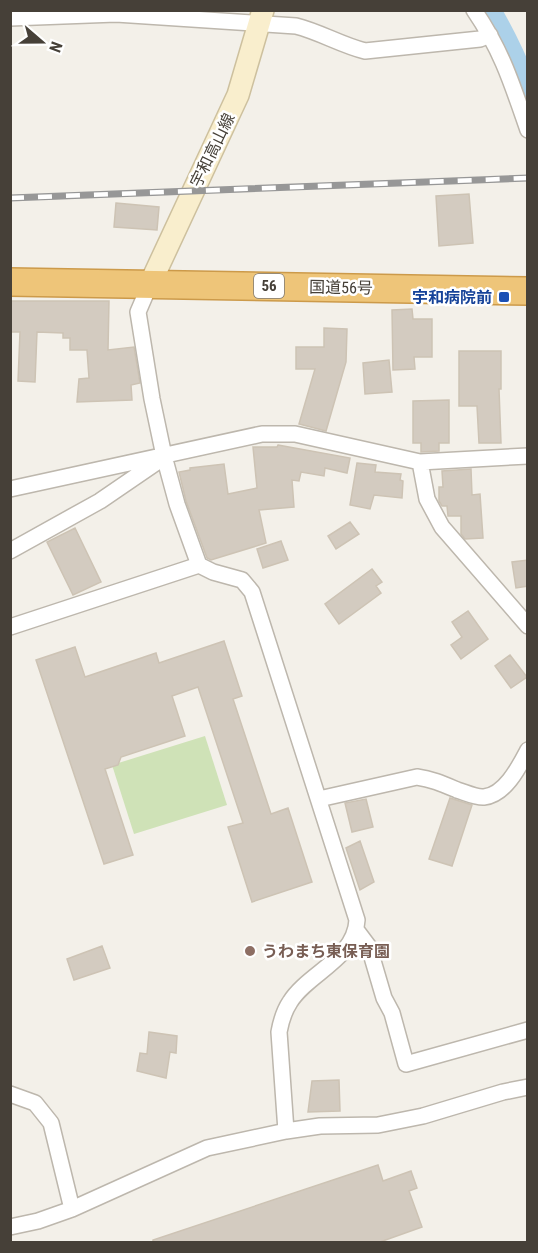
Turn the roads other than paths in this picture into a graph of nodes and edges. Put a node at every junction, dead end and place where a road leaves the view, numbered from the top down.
1 (474, 10) edge
2 (56, 14) edge
3 (262, 17) edge
4 (10, 18) edge
5 (490, 35) junction
6 (528, 130) edge
7 (10, 282) edge
8 (150, 285) junction
9 (528, 291) edge
10 (164, 456) junction
11 (528, 456) edge
12 (420, 462) junction
13 (10, 489) edge
14 (10, 551) edge
15 (200, 565) junction
16 (528, 626) edge
17 (10, 627) edge
18 (528, 750) edge
19 (319, 799) junction
20 (357, 931) junction
21 (528, 1030) edge
22 (528, 1087) edge
23 (10, 1094) edge
24 (285, 1131) junction
25 (72, 1209) junction
26 (10, 1227) edge

1 - 5 street
2 - 3 street
2 - 4 street
3 - 5 street
3 - 8 main road, 宇和高山線
5 - 6 street
7 - 8 highway, 国道56号 / 56
8 - 9 highway, 国道56号 / 56
8 - 10 street
10 - 12 street
10 - 13 street
10 - 14 street
10 - 15 street
11 - 12 street
12 - 16 street
15 - 17 street
15 - 19 street
18 - 19 street
19 - 20 street
20 - 21 street
20 - 24 street
22 - 24 street
23 - 25 street
24 - 25 street
25 - 26 street

